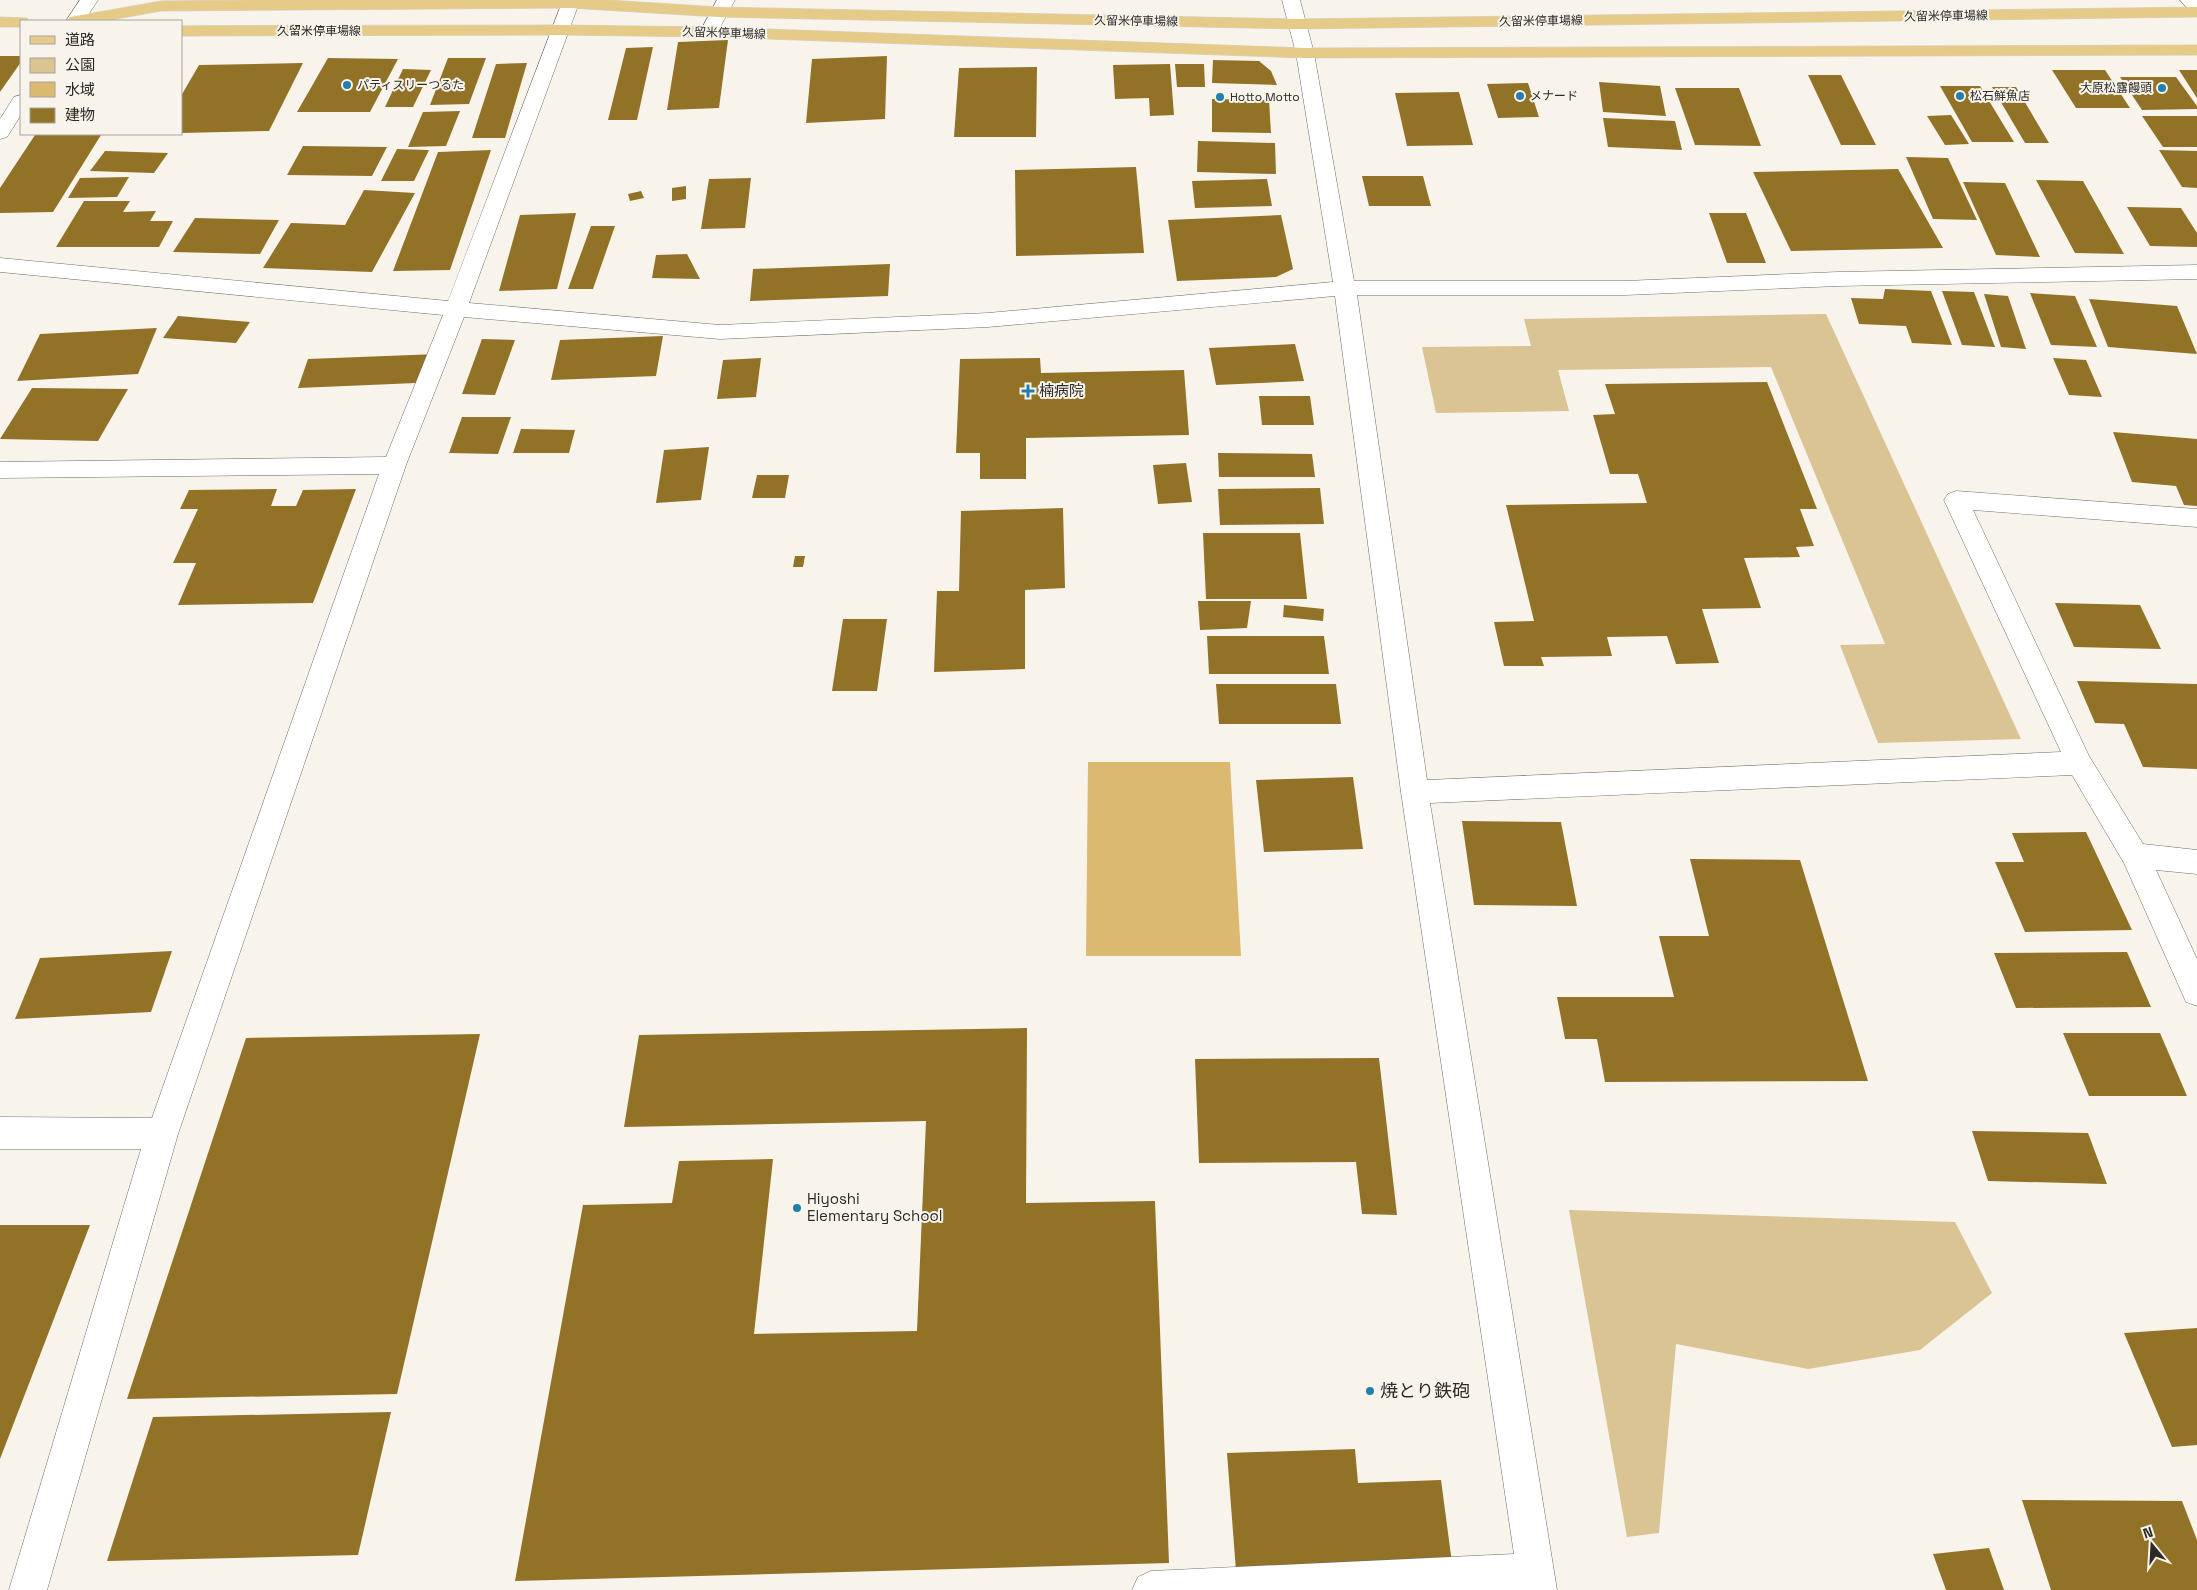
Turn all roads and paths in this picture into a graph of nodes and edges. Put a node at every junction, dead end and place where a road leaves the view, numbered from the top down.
1 (89, 0) edge
2 (2190, 0) edge
3 (570, 3) junction
4 (722, 6) edge
5 (2197, 8) edge
6 (1294, 12) edge
7 (2197, 12) edge
8 (77, 20) edge
9 (82, 20) edge
10 (0, 22) edge
11 (20, 22) edge
12 (561, 30) junction
13 (182, 31) edge
14 (709, 32) junction
15 (2197, 50) edge
16 (1304, 53) junction
17 (20, 103) edge
18 (0, 133) edge
19 (0, 265) edge
20 (2197, 272) edge
21 (1345, 288) junction
22 (456, 309) junction
23 (394, 465) junction
24 (0, 470) edge
25 (2197, 518) edge
26 (2079, 763) junction
27 (1415, 792) junction
28 (2135, 856) junction
29 (2197, 862) edge
30 (2197, 992) edge
31 (0, 1133) edge
32 (162, 1134) junction
33 (1536, 1581) edge
34 (28, 1590) edge
35 (1151, 1590) edge

1 - 8 street
2 - 5 street
3 - 4 main road, 久留米停車場線
3 - 9 main road, 久留米停車場線
3 - 12 street
4 - 6 main road, 久留米停車場線
4 - 14 street
6 - 7 main road, 久留米停車場線
6 - 16 street
10 - 11 main road
12 - 13 main road, 久留米停車場線
12 - 14 main road, 久留米停車場線
12 - 22 street
14 - 16 main road, 久留米停車場線
15 - 16 main road, 久留米停車場線
16 - 21 street
17 - 18 street
19 - 22 street
20 - 21 street
21 - 22 street
21 - 27 street
22 - 23 street
23 - 24 street
23 - 32 street
25 - 26 street
26 - 27 street
26 - 28 street
27 - 33 street
28 - 29 street
28 - 30 street
31 - 32 street
32 - 34 street
33 - 35 street

